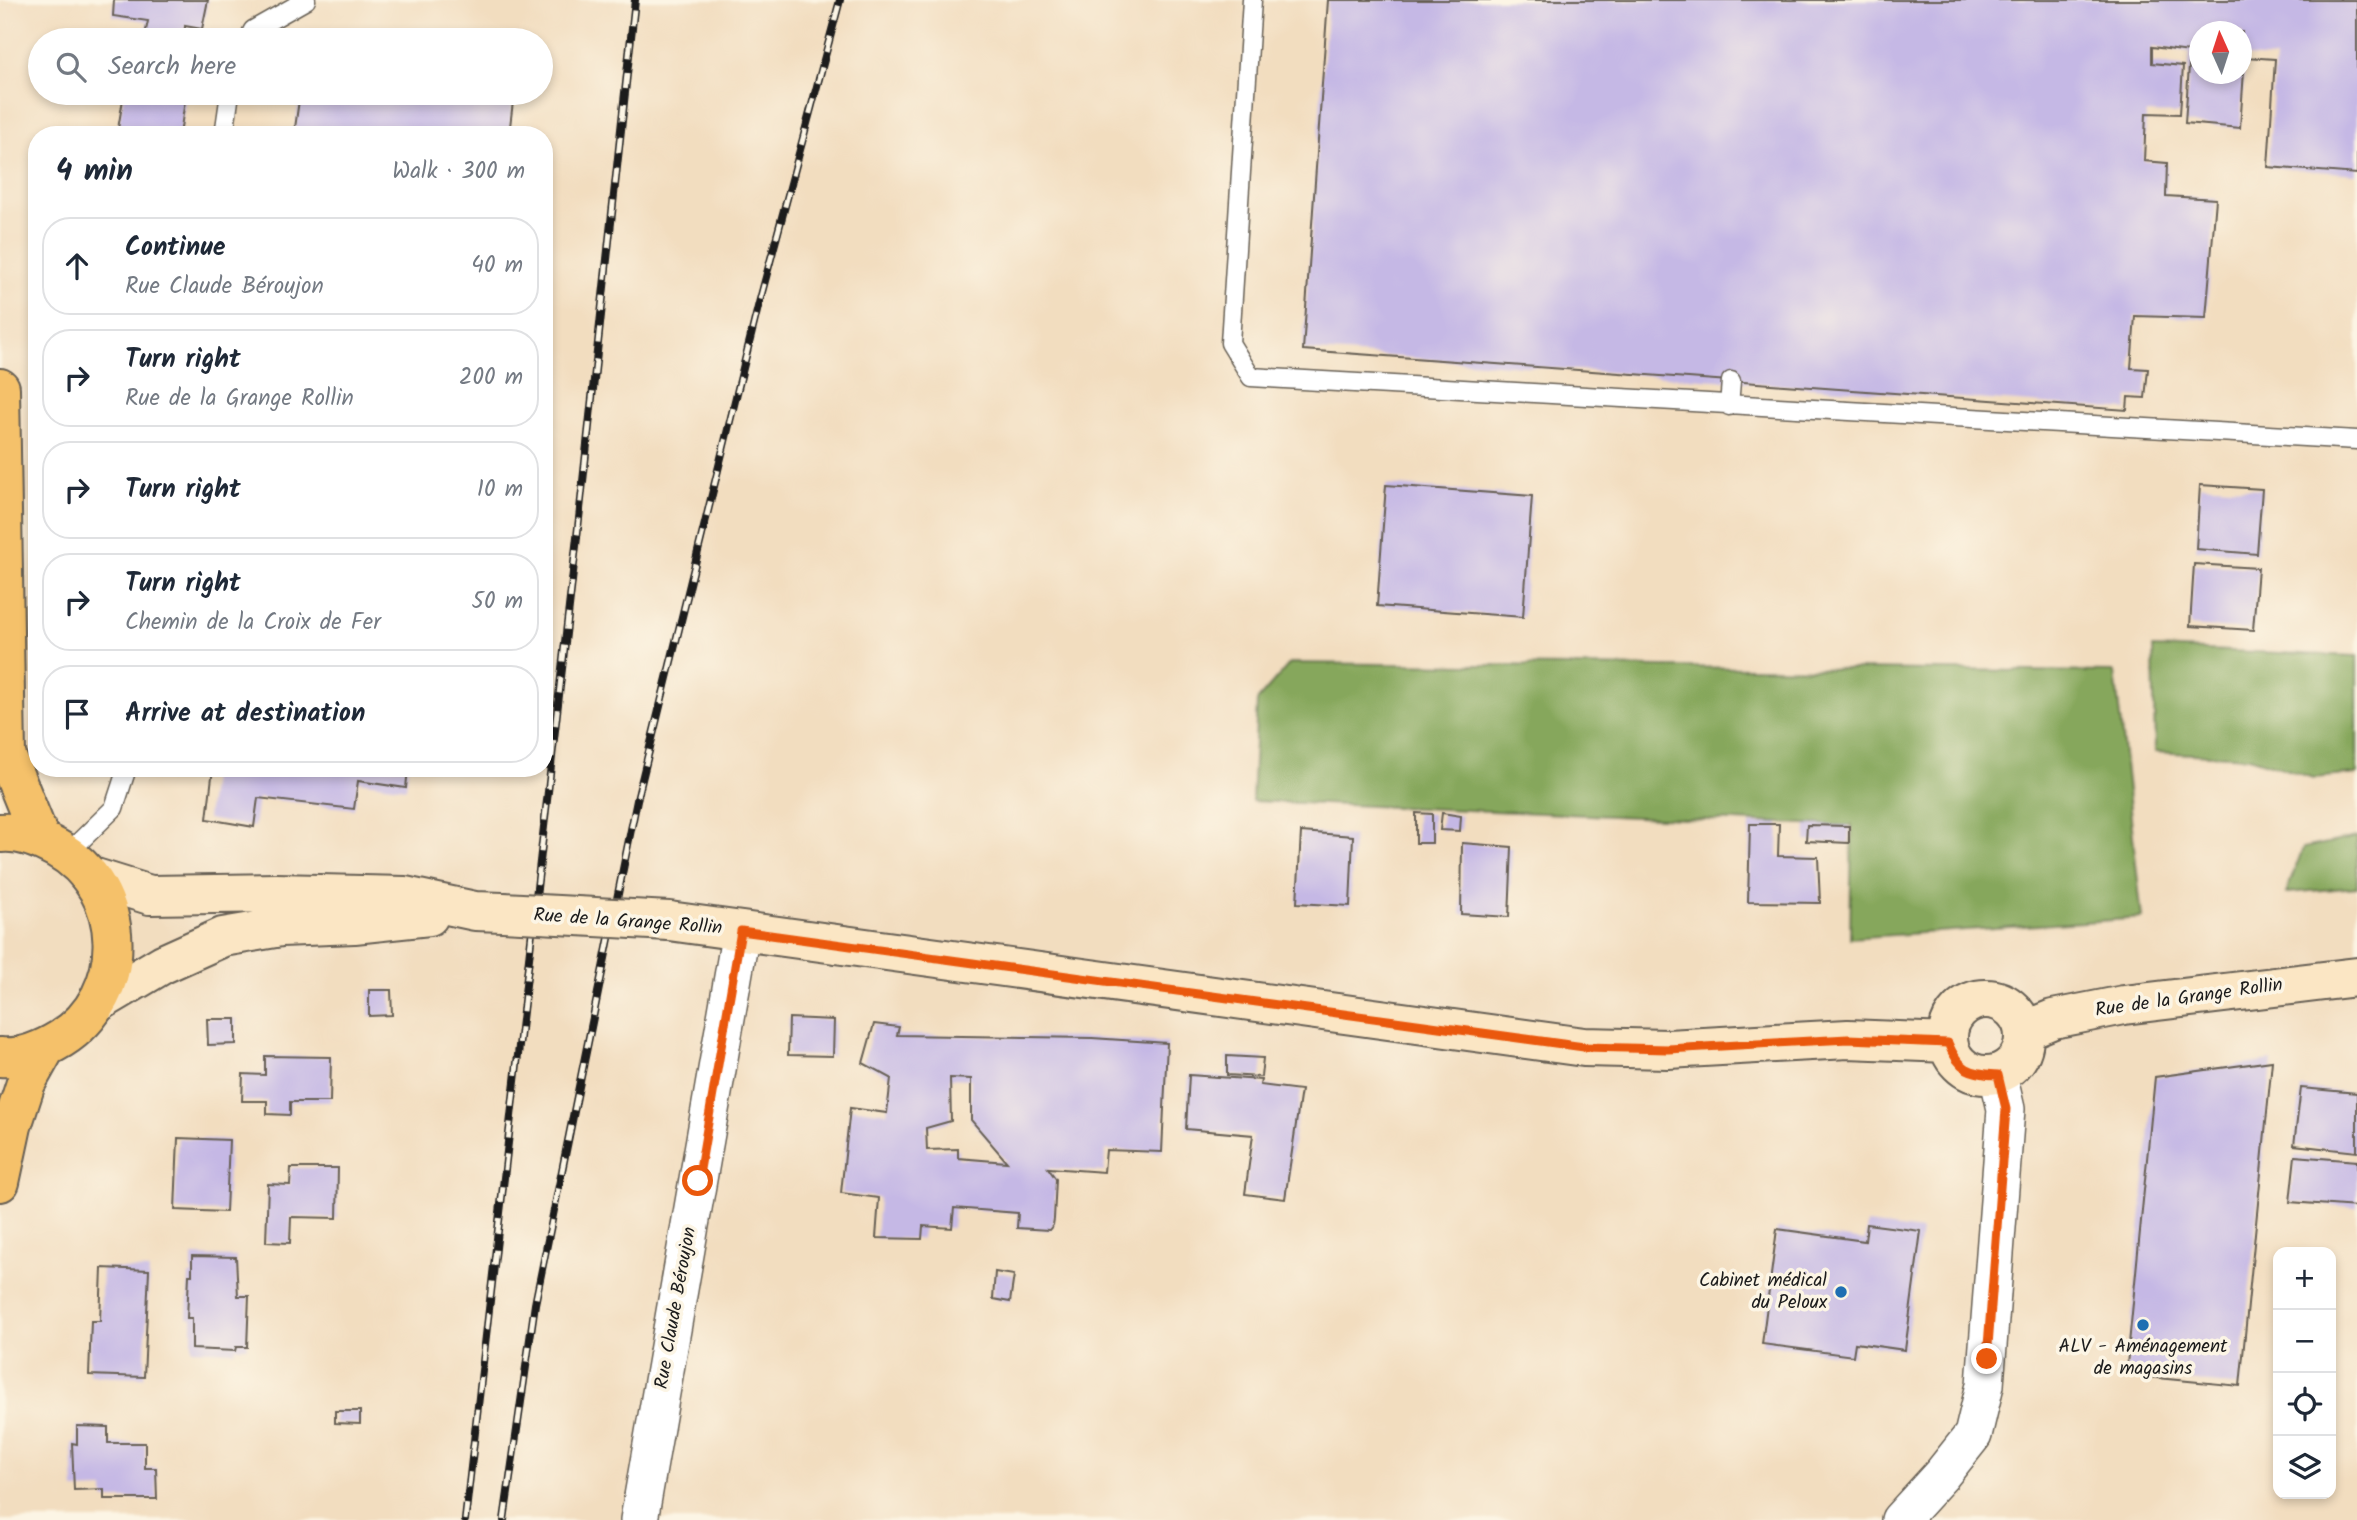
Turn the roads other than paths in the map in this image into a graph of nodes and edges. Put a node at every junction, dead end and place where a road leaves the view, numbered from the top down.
1 (306, 0) edge
2 (1252, 0) edge
3 (257, 28) edge
4 (228, 105) edge
5 (225, 126) edge
6 (1731, 381) dead end
7 (0, 388) edge
8 (1729, 406) junction
9 (2357, 440) edge
10 (124, 777) edge
11 (0, 833) edge
12 (66, 856) junction
13 (489, 911) junction
14 (741, 931) junction
15 (2357, 977) edge
16 (99, 1002) junction
17 (2024, 1031) junction
18 (1948, 1043) junction
19 (45, 1049) junction
20 (0, 1057) edge
21 (1998, 1075) junction
22 (0, 1182) edge
23 (639, 1520) edge
24 (1900, 1520) edge

1 - 3 lane
2 - 8 lane
4 - 5 lane
6 - 8 lane
7 - 12 main road
8 - 9 lane
10 - 12 lane
11 - 12 main road
12 - 13 main road, Rue de la Grange Rollin
12 - 16 main road
13 - 14 main road, Rue de la Grange Rollin, bridge
13 - 16 main road, Rue de la Grange Rollin
14 - 18 main road, Rue de la Grange Rollin
14 - 23 street, Rue Claude Béroujon
15 - 17 main road, Rue de la Grange Rollin
16 - 19 main road
17 - 18 main road
17 - 21 main road
18 - 21 main road
19 - 20 main road
19 - 22 main road
21 - 24 street

